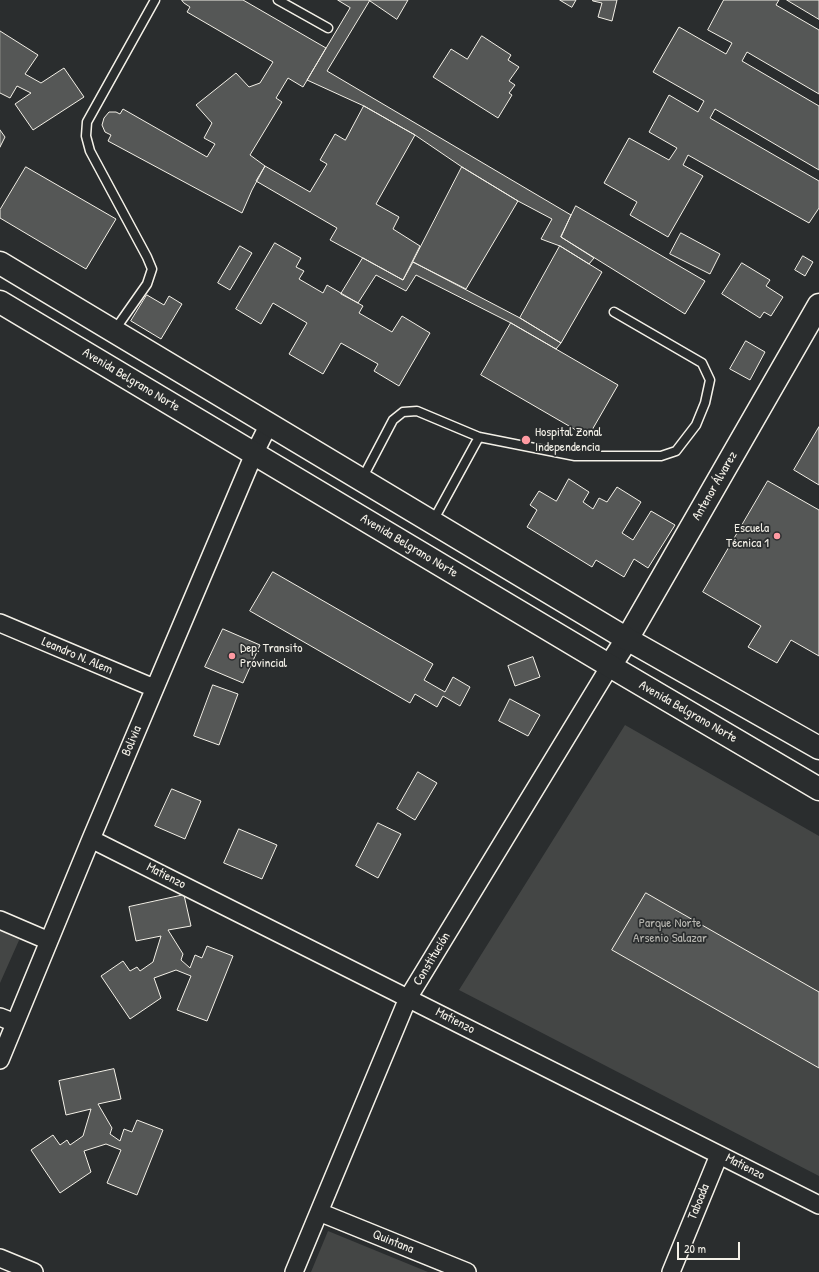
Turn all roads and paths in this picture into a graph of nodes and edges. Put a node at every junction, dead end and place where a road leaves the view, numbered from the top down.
1 (156, 0) edge
2 (278, 0) edge
3 (328, 28) dead end
4 (0, 263) edge
5 (0, 302) edge
6 (819, 306) edge
7 (614, 312) dead end
8 (114, 331) junction
9 (269, 424) junction
10 (479, 437) junction
11 (254, 454) junction
12 (361, 480) junction
13 (432, 522) junction
14 (0, 623) edge
15 (627, 639) junction
16 (610, 666) junction
17 (154, 688) junction
18 (819, 748) edge
19 (819, 789) edge
20 (91, 839) junction
21 (0, 920) edge
22 (49, 941) junction
23 (408, 998) junction
24 (8, 1020) edge
25 (0, 1060) edge
26 (719, 1154) junction
27 (819, 1205) edge
28 (319, 1212) junction
29 (0, 1258) edge
30 (34, 1272) edge
31 (294, 1272) edge
32 (467, 1272) edge
33 (671, 1272) edge

1 - 8 lane
2 - 3 lane
4 - 8 main road
5 - 11 main road, Avenida Belgrano Norte
6 - 15 main road, Antenor Álvarez
7 - 10 lane
8 - 9 main road
9 - 11 street, Bolivia
9 - 12 main road
10 - 12 lane
10 - 13 lane
11 - 16 main road, Avenida Belgrano Norte
11 - 17 street, Bolivia
12 - 13 main road
13 - 15 main road
14 - 17 street, Leandro N. Alem
15 - 16 main road, Antenor Álvarez
15 - 18 main road
16 - 19 main road, Avenida Belgrano Norte
16 - 23 street, Constitución
17 - 20 street, Bolivia
20 - 22 street, Bolivia
20 - 23 street, Matienzo
21 - 22 street
22 - 24 street, Bolivia
23 - 26 street, Matienzo
23 - 28 street, Constitución
24 - 25 street, Bolivia
26 - 27 street, Matienzo
26 - 33 street, Taboada
28 - 31 street, Constitución
28 - 32 street, Quintana
29 - 30 street

